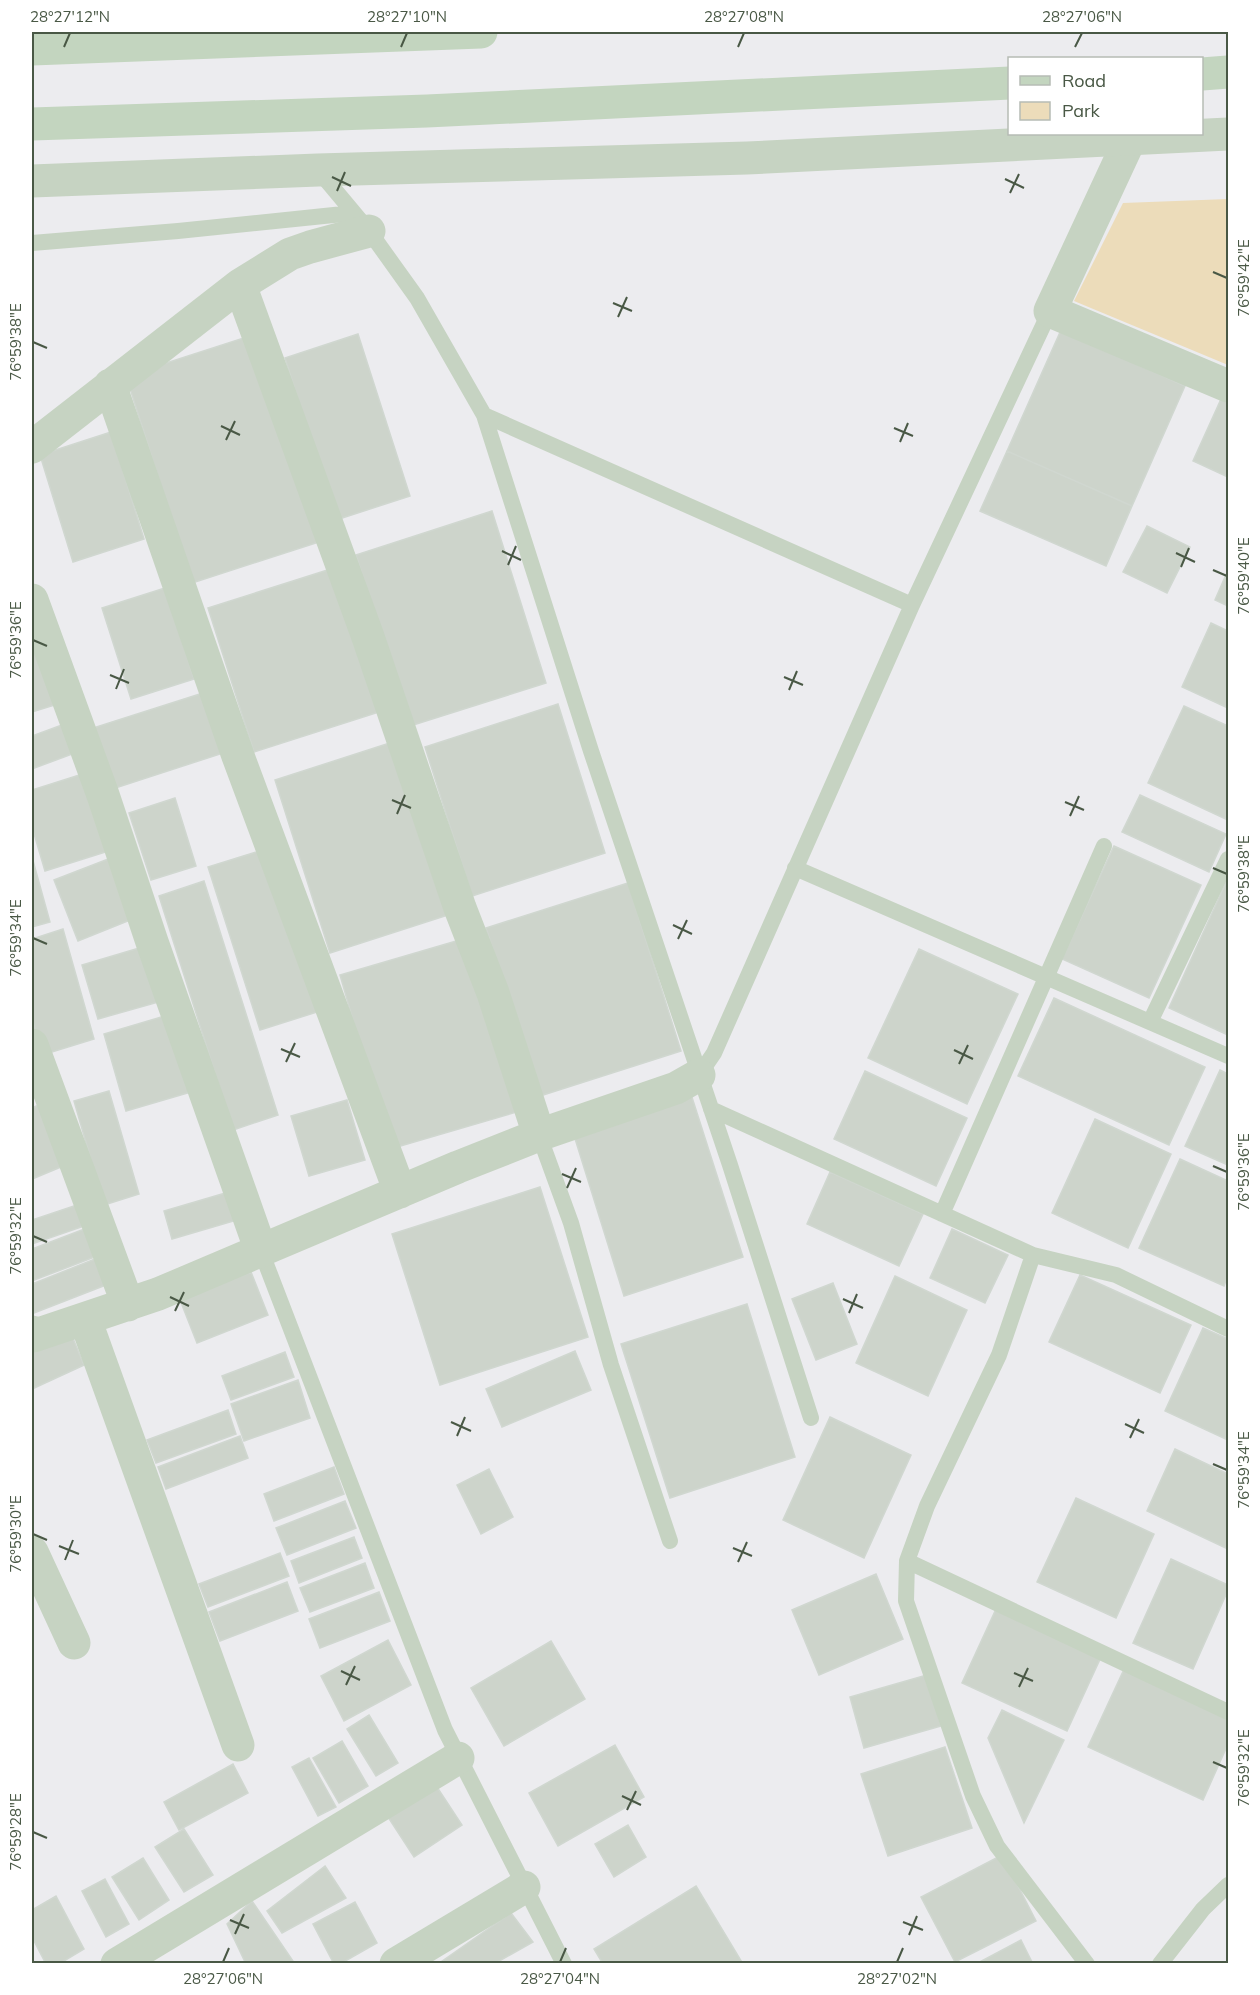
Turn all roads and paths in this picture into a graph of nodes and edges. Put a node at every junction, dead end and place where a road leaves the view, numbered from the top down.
1 (481, 32) edge
2 (32, 48) edge
3 (1228, 72) edge
4 (1203, 74) edge
5 (1008, 83) edge
6 (32, 124) edge
7 (1228, 134) edge
8 (1130, 139) junction
9 (318, 170) junction
10 (32, 181) edge
11 (361, 222) junction
12 (32, 243) edge
13 (240, 285) junction
14 (1050, 311) junction
15 (110, 385) junction
16 (1228, 386) edge
17 (484, 415) junction
18 (32, 447) edge
19 (32, 600) edge
20 (912, 605) junction
21 (1104, 846) dead end
22 (1228, 859) edge
23 (795, 868) junction
24 (1047, 976) junction
25 (1150, 1022) junction
26 (32, 1045) edge
27 (1228, 1056) edge
28 (699, 1075) junction
29 (711, 1109) junction
30 (539, 1136) junction
31 (400, 1191) junction
32 (942, 1214) junction
33 (261, 1251) junction
34 (1034, 1255) junction
35 (128, 1305) junction
36 (85, 1319) junction
37 (1228, 1329) edge
38 (32, 1332) edge
39 (811, 1418) dead end
40 (670, 1541) dead end
41 (32, 1552) edge
42 (907, 1562) junction
43 (74, 1643) dead end
44 (1228, 1712) edge
45 (238, 1745) dead end
46 (458, 1758) junction
47 (1228, 1886) edge
48 (524, 1887) junction
49 (117, 1964) edge
50 (396, 1964) edge
51 (564, 1964) edge
52 (1087, 1964) edge
53 (1160, 1964) edge

1 - 2 main road
3 - 4 main road
5 - 6 main road
7 - 8 street
8 - 9 street
8 - 14 street
9 - 10 street
9 - 11 lane
11 - 12 lane
11 - 13 street
11 - 17 lane
13 - 15 street
13 - 30 street
14 - 16 street
14 - 20 lane
15 - 18 street
15 - 31 street
17 - 20 lane
17 - 28 lane
19 - 33 street
20 - 23 lane
21 - 24 lane
22 - 25 lane
23 - 24 lane
23 - 28 lane
24 - 25 lane
24 - 32 lane
25 - 27 lane
26 - 35 street
28 - 29 lane
28 - 30 street
29 - 32 lane
29 - 39 lane
30 - 31 street
30 - 40 lane
31 - 33 street
32 - 34 lane
33 - 35 street
33 - 46 lane
34 - 37 lane
34 - 42 lane
35 - 36 street
36 - 38 street
36 - 45 street
41 - 43 street
42 - 44 lane
42 - 52 lane
46 - 48 lane
46 - 49 street
47 - 53 lane
48 - 50 street
48 - 51 lane

